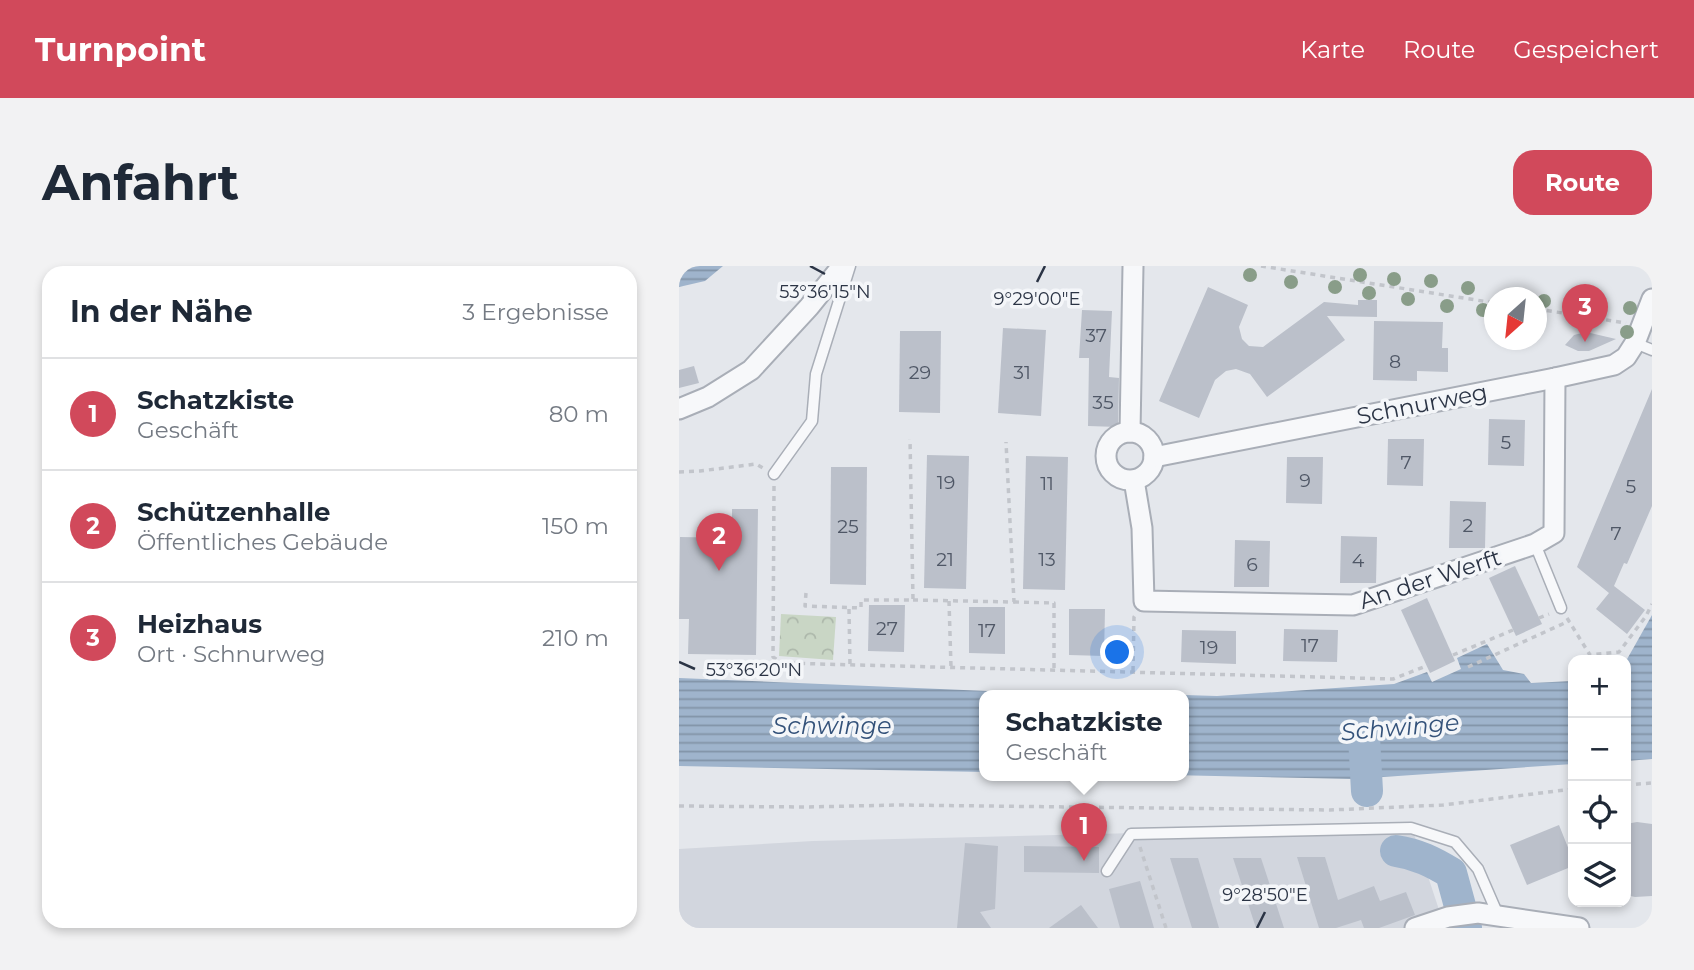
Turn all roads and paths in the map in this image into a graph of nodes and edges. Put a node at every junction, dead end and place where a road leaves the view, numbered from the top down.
1 (842, 266) edge
2 (850, 266) edge
3 (1133, 266) edge
4 (1261, 266) edge
5 (1652, 299) edge
6 (1484, 301) edge
7 (1547, 311) edge
8 (1626, 323) dead end
9 (1643, 347) edge
10 (1555, 378) junction
11 (680, 405) edge
12 (1130, 432) junction
13 (910, 439) dead end
14 (1006, 442) dead end
15 (1154, 457) junction
16 (679, 472) edge
17 (774, 474) junction
18 (1134, 480) junction
19 (1535, 544) junction
20 (806, 593) dead end
21 (913, 600) junction
22 (949, 601) junction
23 (1145, 601) junction
24 (1014, 602) junction
25 (1652, 604) edge
26 (849, 608) junction
27 (1561, 608) joint
28 (1569, 621) junction
29 (1513, 630) dead end
30 (1453, 655) dead end
31 (850, 665) junction
32 (1426, 666) dead end
33 (951, 667) junction
34 (1468, 667) dead end
35 (1054, 670) junction
36 (1133, 671) junction
37 (1652, 783) edge
38 (1631, 785) edge
39 (1568, 790) edge
40 (679, 806) edge
41 (1136, 833) junction
42 (1107, 871) dead end
43 (1499, 916) junction
44 (1166, 928) edge
45 (1415, 928) edge
46 (1579, 928) edge

1 - 11 street
2 - 17 lane
3 - 12 street
4 - 6 path
5 - 9 street, Schnurweg
7 - 8 path
9 - 10 street, Schnurweg
10 - 15 street, Schnurweg
10 - 19 street
12 - 15 street
12 - 18 street
13 - 21 path
14 - 24 path
15 - 18 street
16 - 17 path
17 - 31 path
18 - 23 street
19 - 23 street, An der Werft
19 - 27 lane
20 - 26 path
21 - 22 path
21 - 26 path
22 - 24 path
22 - 33 path
23 - 36 path
24 - 35 path
25 - 28 path
26 - 31 path
27 - 28 path
28 - 34 path
29 - 30 path
31 - 33 path
32 - 36 path
33 - 35 path
35 - 36 path
37 - 38 path
39 - 40 path
41 - 42 lane
41 - 43 lane
41 - 44 path
43 - 45 street
43 - 46 street

